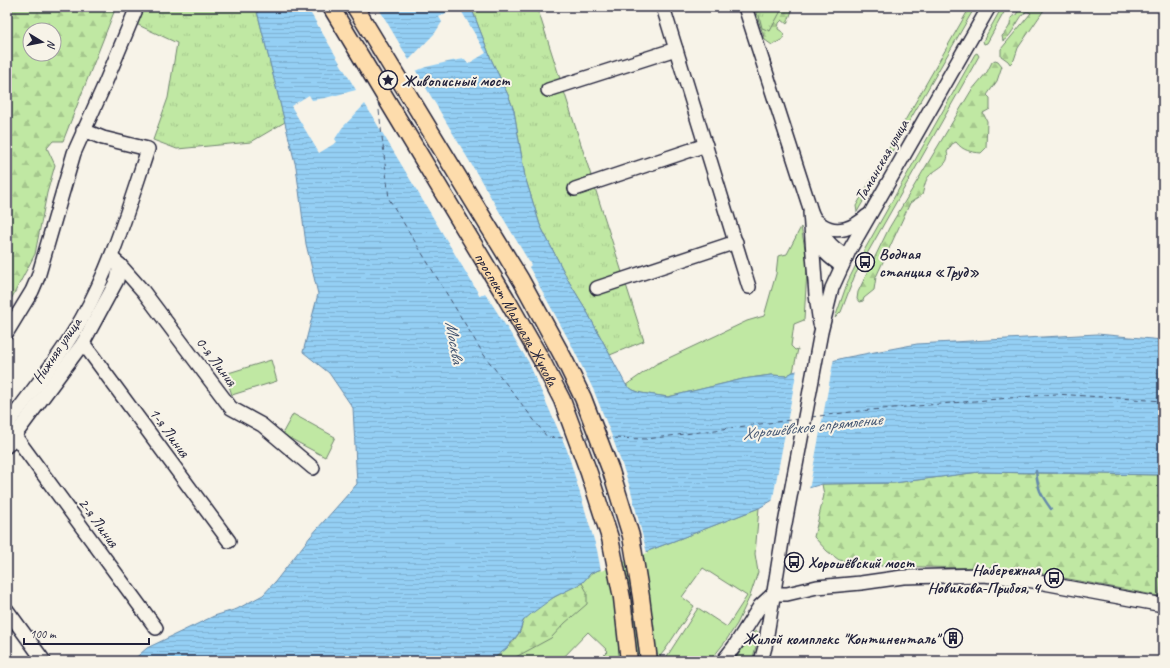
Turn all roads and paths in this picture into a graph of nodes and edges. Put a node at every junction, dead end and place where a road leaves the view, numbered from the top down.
1 (137, 7) edge
2 (332, 7) edge
3 (355, 7) edge
4 (663, 7) edge
5 (745, 7) edge
6 (988, 7) edge
7 (676, 49) junction
8 (548, 90) dead end
9 (83, 130) junction
10 (706, 145) junction
11 (575, 189) dead end
12 (872, 210) junction
13 (813, 220) junction
14 (736, 242) junction
15 (116, 261) junction
16 (844, 261) junction
17 (749, 287) dead end
18 (597, 288) dead end
19 (7, 332) edge
20 (821, 334) junction
21 (83, 343) junction
22 (7, 425) edge
23 (11, 441) edge
24 (313, 468) dead end
25 (229, 541) dead end
26 (773, 594) junction
27 (1163, 605) edge
28 (7, 610) edge
29 (156, 628) dead end
30 (44, 661) edge
31 (629, 661) edge
32 (650, 661) edge
33 (723, 661) edge
34 (761, 661) edge

1 - 9 street
2 - 31 main road, проспект Маршала Жукова
3 - 32 main road, проспект Маршала Жукова
4 - 7 street
5 - 13 street
6 - 12 street, Таманская улица
7 - 8 street
7 - 10 street
9 - 15 street
9 - 19 street
10 - 11 street
10 - 14 street
12 - 13 street
12 - 16 street, Таманская улица
13 - 16 street
13 - 20 street
14 - 17 street
14 - 18 street
15 - 21 street, Нижняя улица
15 - 22 street
15 - 24 street, 0-я Линия
16 - 20 street, Таманская улица
20 - 26 street
21 - 23 street, Нижняя улица
21 - 25 street, 1-я Линия
23 - 29 street, 2-я Линия
26 - 27 street
26 - 33 street
26 - 34 street
28 - 30 street

